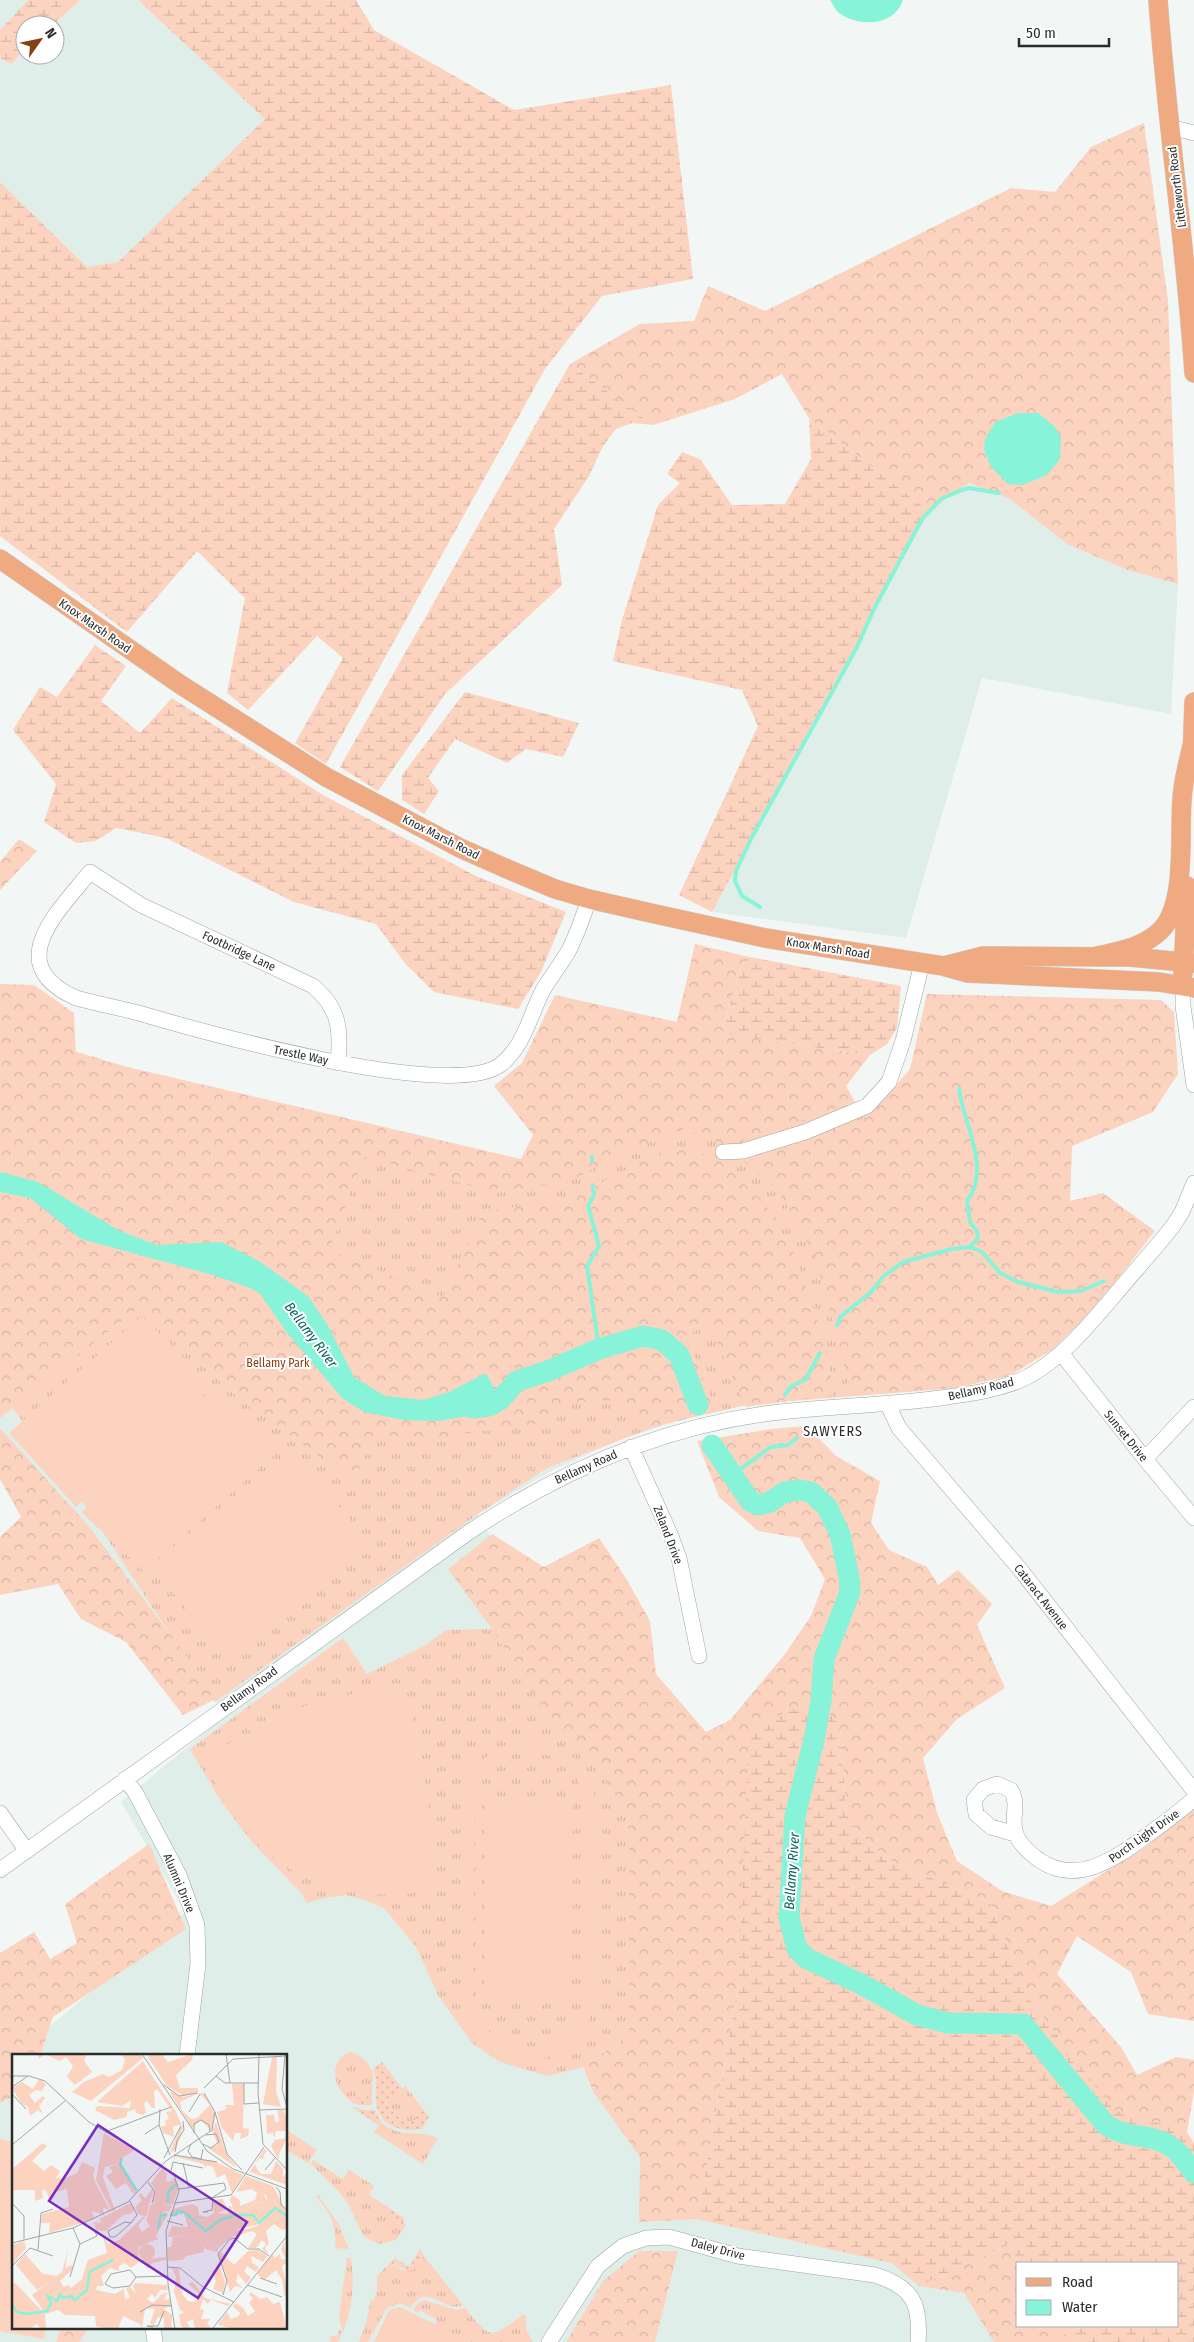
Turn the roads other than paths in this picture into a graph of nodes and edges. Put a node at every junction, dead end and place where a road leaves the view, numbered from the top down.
1 (1158, 0) edge
2 (1170, 127) junction
3 (1194, 133) edge
4 (1194, 373) edge
5 (0, 559) edge
6 (1194, 702) edge
7 (1192, 746) junction
8 (1194, 790) edge
9 (1194, 817) edge
10 (90, 872) joint
11 (589, 899) junction
12 (1094, 957) junction
13 (1188, 962) edge
14 (922, 963) junction
15 (942, 966) junction
16 (1188, 986) edge
17 (338, 1063) junction
18 (1194, 1085) edge
19 (723, 1152) dead end
20 (1194, 1183) edge
21 (1061, 1353) junction
22 (888, 1405) junction
23 (1194, 1407) edge
24 (631, 1447) junction
25 (1144, 1459) junction
26 (1194, 1518) edge
27 (698, 1656) dead end
28 (1194, 1769) edge
29 (1177, 1770) junction
30 (125, 1779) junction
31 (1194, 1791) edge
32 (1194, 1798) edge
33 (0, 1813) edge
34 (1015, 1834) dead end
35 (26, 1851) junction
36 (0, 1870) edge
37 (187, 2054) edge
38 (549, 2342) edge
39 (918, 2342) edge

1 - 2 main road, Littleworth Road
2 - 3 street
2 - 4 main road, Littleworth Road
5 - 11 main road, Knox Marsh Road
6 - 7 main road
7 - 8 main road
7 - 12 main road
9 - 13 main road
10 - 17 street, Footbridge Lane
10 - 17 street, Trestle Way
11 - 14 main road, Knox Marsh Road
11 - 17 street, Trestle Way
12 - 13 main road, Knox Marsh Road
12 - 15 main road, Knox Marsh Road
13 - 16 main road
14 - 15 main road, Knox Marsh Road
14 - 19 street
15 - 16 main road, Knox Marsh Road
16 - 18 street
20 - 21 street, Bellamy Road
21 - 22 street, Bellamy Road
21 - 25 street, Sunset Drive
22 - 24 street, Bellamy Road
22 - 29 street, Cataract Avenue
23 - 25 street
24 - 27 street, Zeland Drive
24 - 30 street, Bellamy Road
25 - 26 street, Sunset Drive
28 - 29 street
29 - 31 street, Cataract Avenue
30 - 35 street, Bellamy Road
30 - 37 street, Alumni Drive
32 - 34 street, Porch Light Drive
33 - 35 street
35 - 36 street, Bellamy Road
38 - 39 street, Daley Drive

